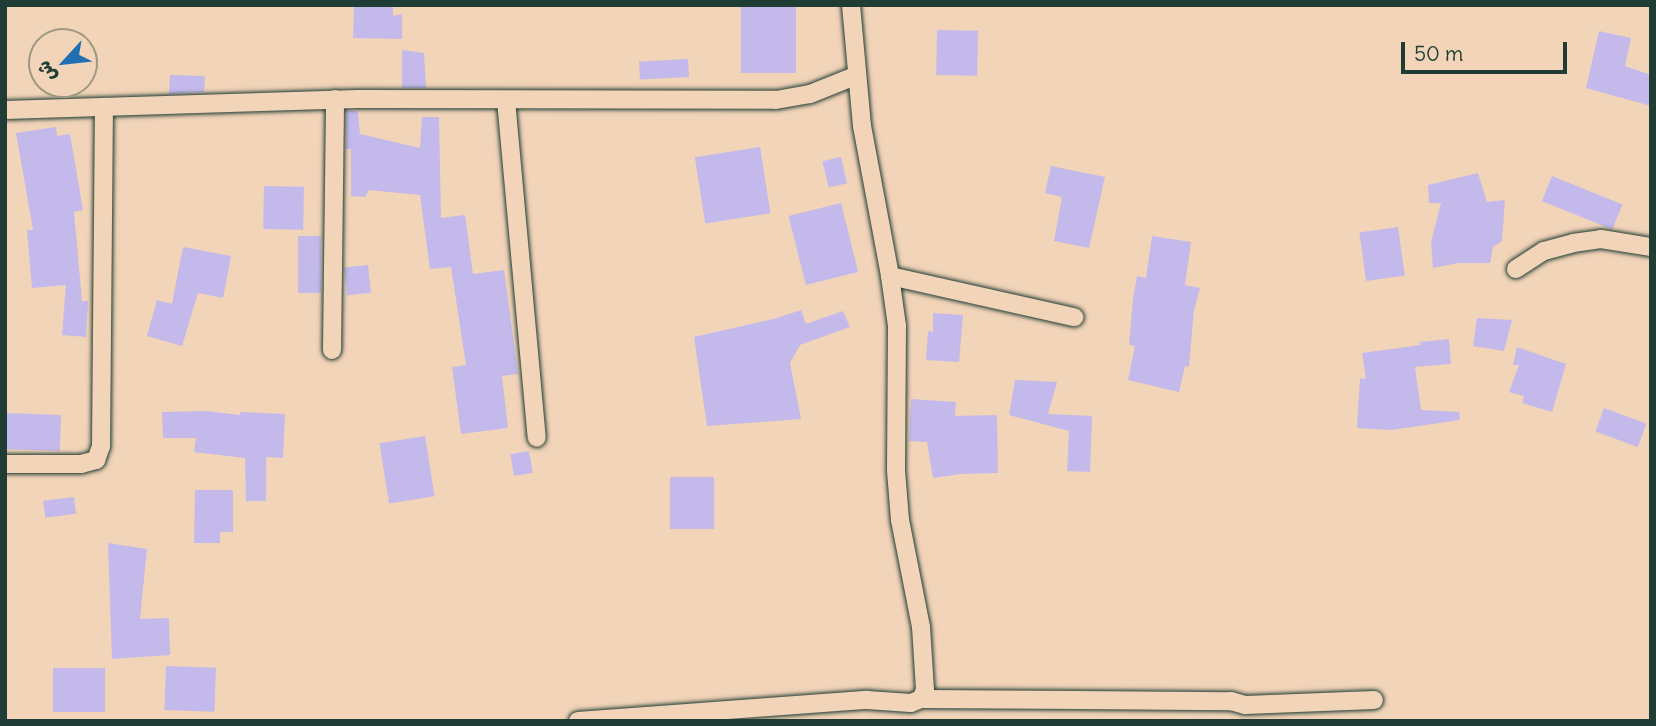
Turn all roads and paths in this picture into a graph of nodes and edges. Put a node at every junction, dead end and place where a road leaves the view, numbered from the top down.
1 (851, 5) edge
2 (855, 76) junction
3 (335, 99) junction
4 (506, 100) junction
5 (104, 108) junction
6 (5, 110) edge
7 (1651, 247) edge
8 (1516, 268) dead end
9 (890, 276) junction
10 (1074, 317) dead end
11 (332, 350) dead end
12 (537, 438) dead end
13 (5, 464) edge
14 (921, 699) junction
15 (1374, 700) dead end
16 (578, 721) edge

1 - 2 street
2 - 4 street
2 - 9 street
3 - 4 street
3 - 5 street
3 - 11 street
4 - 12 street
5 - 6 street
5 - 13 street
7 - 8 street
9 - 10 street
9 - 14 street
14 - 15 street
14 - 16 street

